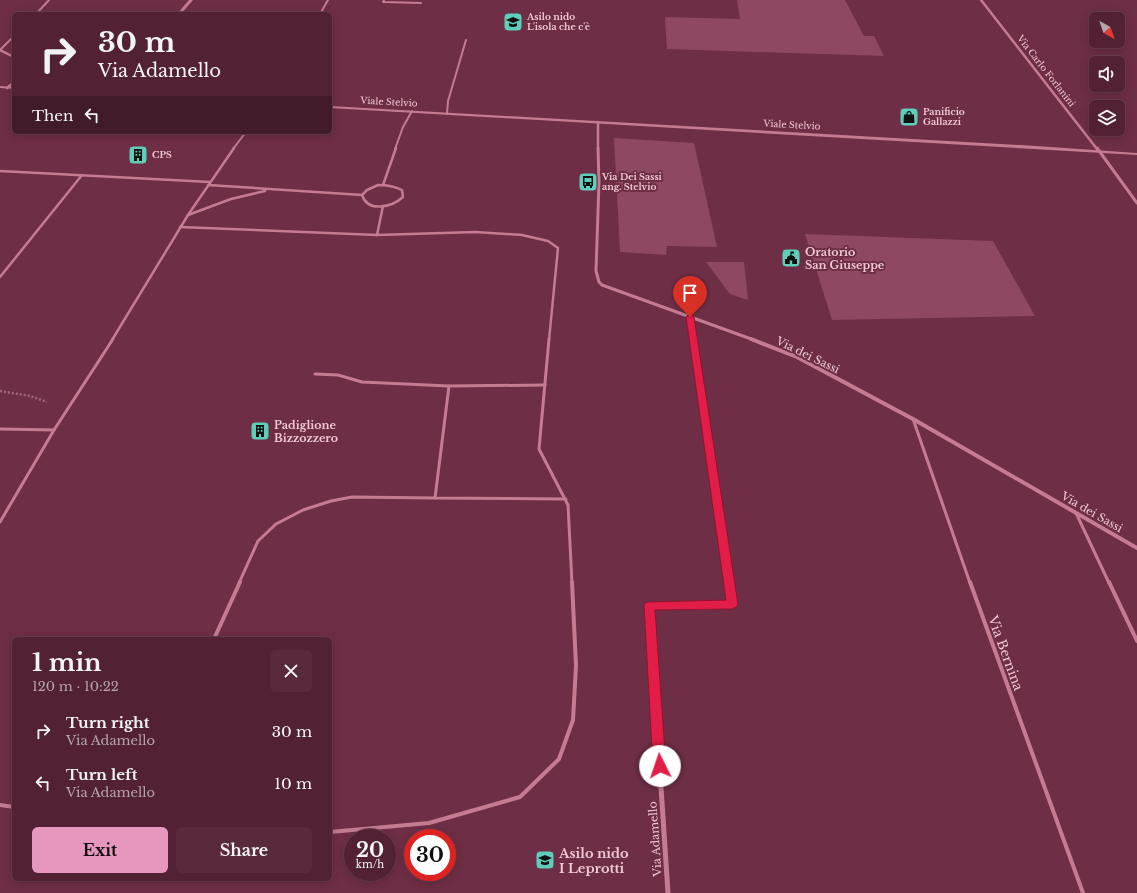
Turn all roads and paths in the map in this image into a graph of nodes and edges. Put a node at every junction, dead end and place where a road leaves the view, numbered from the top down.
1 (49, 0) edge
2 (190, 0) edge
3 (328, 0) edge
4 (384, 0) edge
5 (981, 0) edge
6 (421, 3) dead end
7 (38, 12) edge
8 (181, 12) edge
9 (321, 12) edge
10 (12, 38) edge
11 (466, 40) dead end
12 (0, 50) edge
13 (12, 56) edge
14 (12, 84) edge
15 (0, 87) edge
16 (8, 88) junction
17 (12, 88) edge
18 (332, 107) edge
19 (412, 111) junction
20 (447, 114) junction
21 (598, 122) junction
22 (245, 134) edge
23 (1099, 151) junction
24 (1137, 154) edge
25 (0, 171) edge
26 (82, 175) junction
27 (210, 182) junction
28 (383, 185) junction
29 (208, 186) junction
30 (269, 190) junction
31 (362, 195) junction
32 (1137, 203) edge
33 (383, 206) junction
34 (188, 215) junction
35 (180, 228) junction
36 (377, 235) junction
37 (0, 277) edge
38 (690, 317) junction
39 (315, 374) dead end
40 (449, 386) junction
41 (545, 386) junction
42 (0, 390) edge
43 (64, 414) junction
44 (913, 419) junction
45 (0, 429) edge
46 (54, 430) junction
47 (435, 498) junction
48 (566, 499) junction
49 (1076, 513) junction
50 (0, 522) edge
51 (1137, 548) edge
52 (215, 637) edge
53 (1137, 641) edge
54 (0, 805) edge
55 (12, 807) edge
56 (332, 832) edge
57 (668, 893) edge
58 (1083, 893) edge

1 - 7 lane
2 - 8 street
3 - 9 lane
4 - 6 lane
5 - 23 street, Via Carlo Forlanini
10 - 12 lane
11 - 20 lane
12 - 13 street
14 - 16 street
15 - 16 street
16 - 17 street
18 - 19 street, Viale Stelvio
19 - 20 street, Viale Stelvio
19 - 28 lane
20 - 21 street, Viale Stelvio
21 - 23 street, Viale Stelvio
21 - 38 street, Via dei Sassi
22 - 27 lane
23 - 24 street, Viale Stelvio
23 - 32 street, Via Carlo Forlanini
25 - 26 lane
26 - 27 lane
26 - 37 lane
27 - 29 lane
28 - 31 lane
28 - 33 lane
29 - 30 lane
29 - 34 lane
30 - 31 lane
30 - 34 lane
31 - 33 lane
33 - 36 lane
34 - 35 lane
35 - 36 lane
35 - 43 lane
36 - 41 lane
38 - 44 street, Via dei Sassi
38 - 57 street, Via Adamello
39 - 40 lane
40 - 41 lane
40 - 47 lane
41 - 48 lane
42 - 43 path
43 - 46 lane
44 - 49 street, Via dei Sassi
44 - 58 lane, Via Bernina
45 - 46 lane
46 - 50 lane
47 - 48 lane
47 - 52 lane
48 - 56 lane
49 - 51 street, Via dei Sassi
49 - 53 lane
54 - 55 lane

